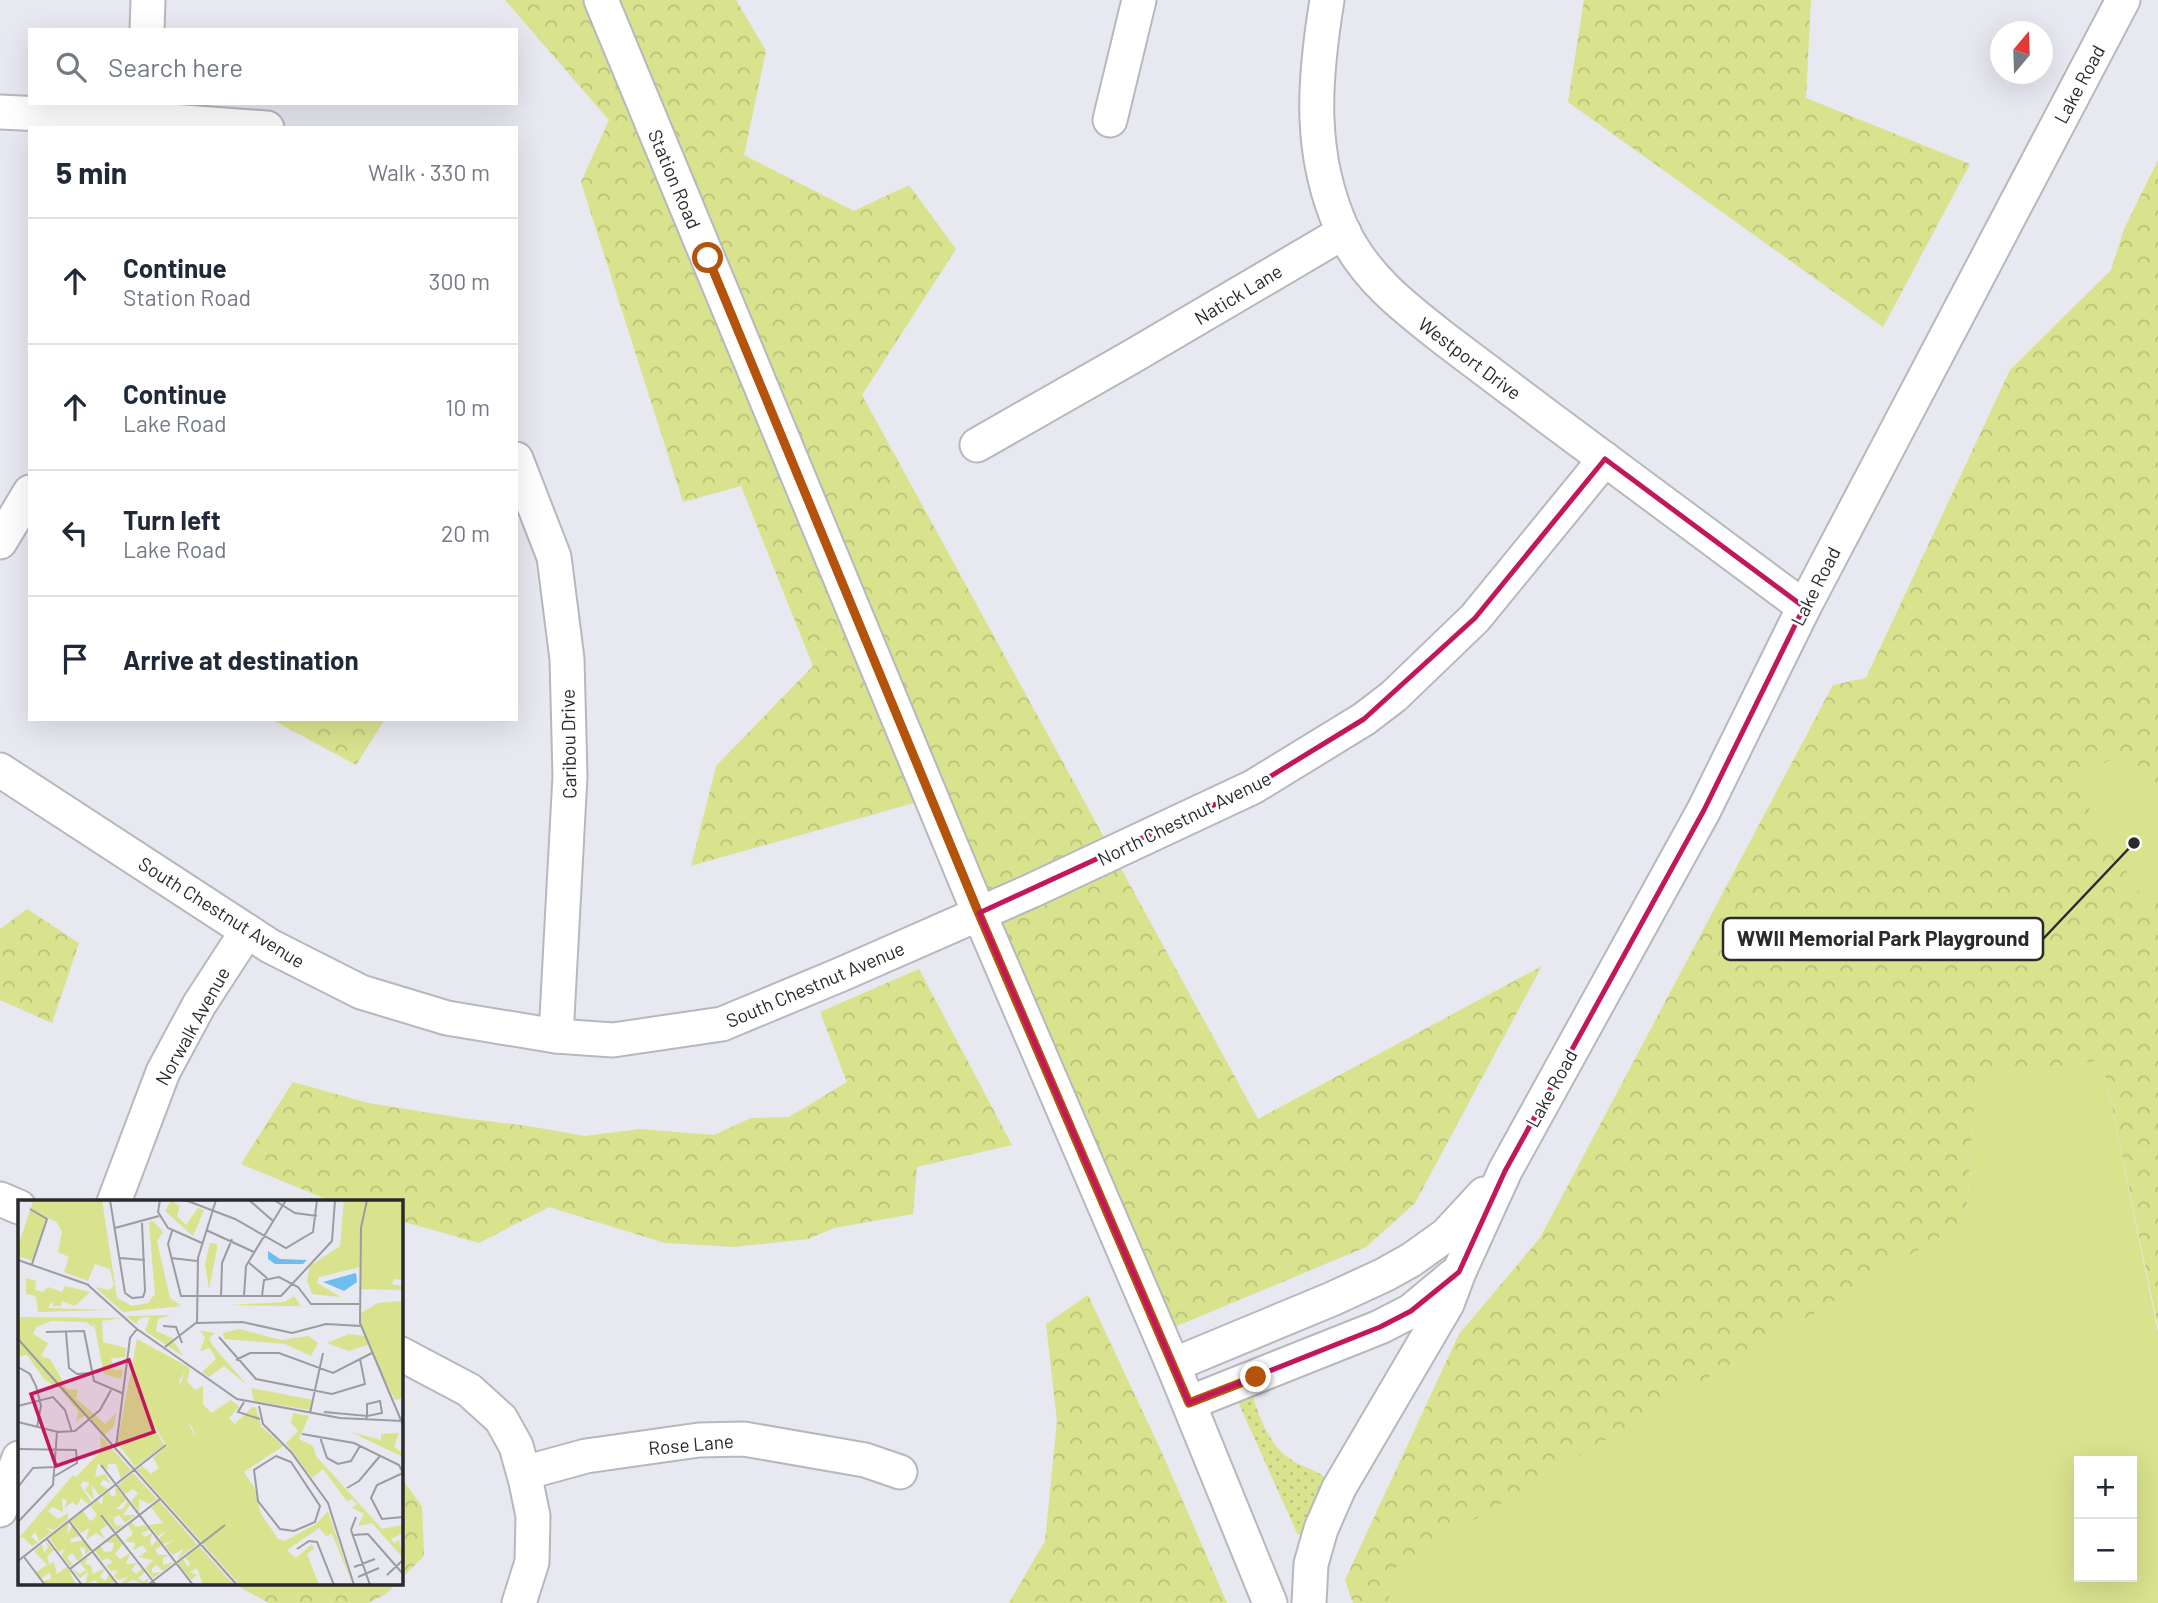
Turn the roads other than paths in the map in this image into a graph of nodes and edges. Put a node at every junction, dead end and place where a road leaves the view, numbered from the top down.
1 (148, 0) edge
2 (601, 0) edge
3 (1139, 0) edge
4 (2123, 0) edge
5 (1320, 1) edge
6 (146, 28) edge
7 (0, 112) edge
8 (143, 117) edge
9 (1110, 120) dead end
10 (244, 126) edge
11 (1343, 232) junction
12 (977, 444) dead end
13 (1605, 459) junction
14 (518, 464) edge
15 (28, 495) edge
16 (0, 542) edge
17 (1804, 607) junction
18 (0, 770) edge
19 (979, 914) junction
20 (247, 931) junction
21 (556, 1036) junction
22 (1505, 1171) junction
23 (0, 1199) edge
24 (115, 1200) edge
25 (18, 1207) edge
26 (1459, 1272) junction
27 (402, 1355) edge
28 (1173, 1365) junction
29 (1189, 1403) junction
30 (18, 1461) edge
31 (900, 1472) dead end
32 (524, 1474) junction
33 (0, 1510) edge
34 (519, 1603) edge
35 (1270, 1603) edge
36 (1308, 1603) edge

1 - 6 street
2 - 19 street, Station Road
3 - 9 street
4 - 17 street, Lake Road
5 - 11 street, Westport Drive
7 - 8 street
8 - 10 street
11 - 12 street, Natick Lane
11 - 13 street, Westport Drive
13 - 17 street, Westport Drive
13 - 19 street, North Chestnut Avenue
14 - 21 street, Caribou Drive
15 - 16 street
17 - 22 street, Lake Road
18 - 20 street, South Chestnut Avenue
19 - 21 street, South Chestnut Avenue
19 - 28 street, Station Road
20 - 21 street, South Chestnut Avenue
20 - 24 street, Norwalk Avenue
22 - 26 street, Lake Road
22 - 28 street, Lake Road
23 - 25 street
26 - 29 street, Lake Road
26 - 36 street
27 - 32 street
28 - 29 street
29 - 35 street
30 - 33 street
31 - 32 street, Rose Lane
32 - 34 street

